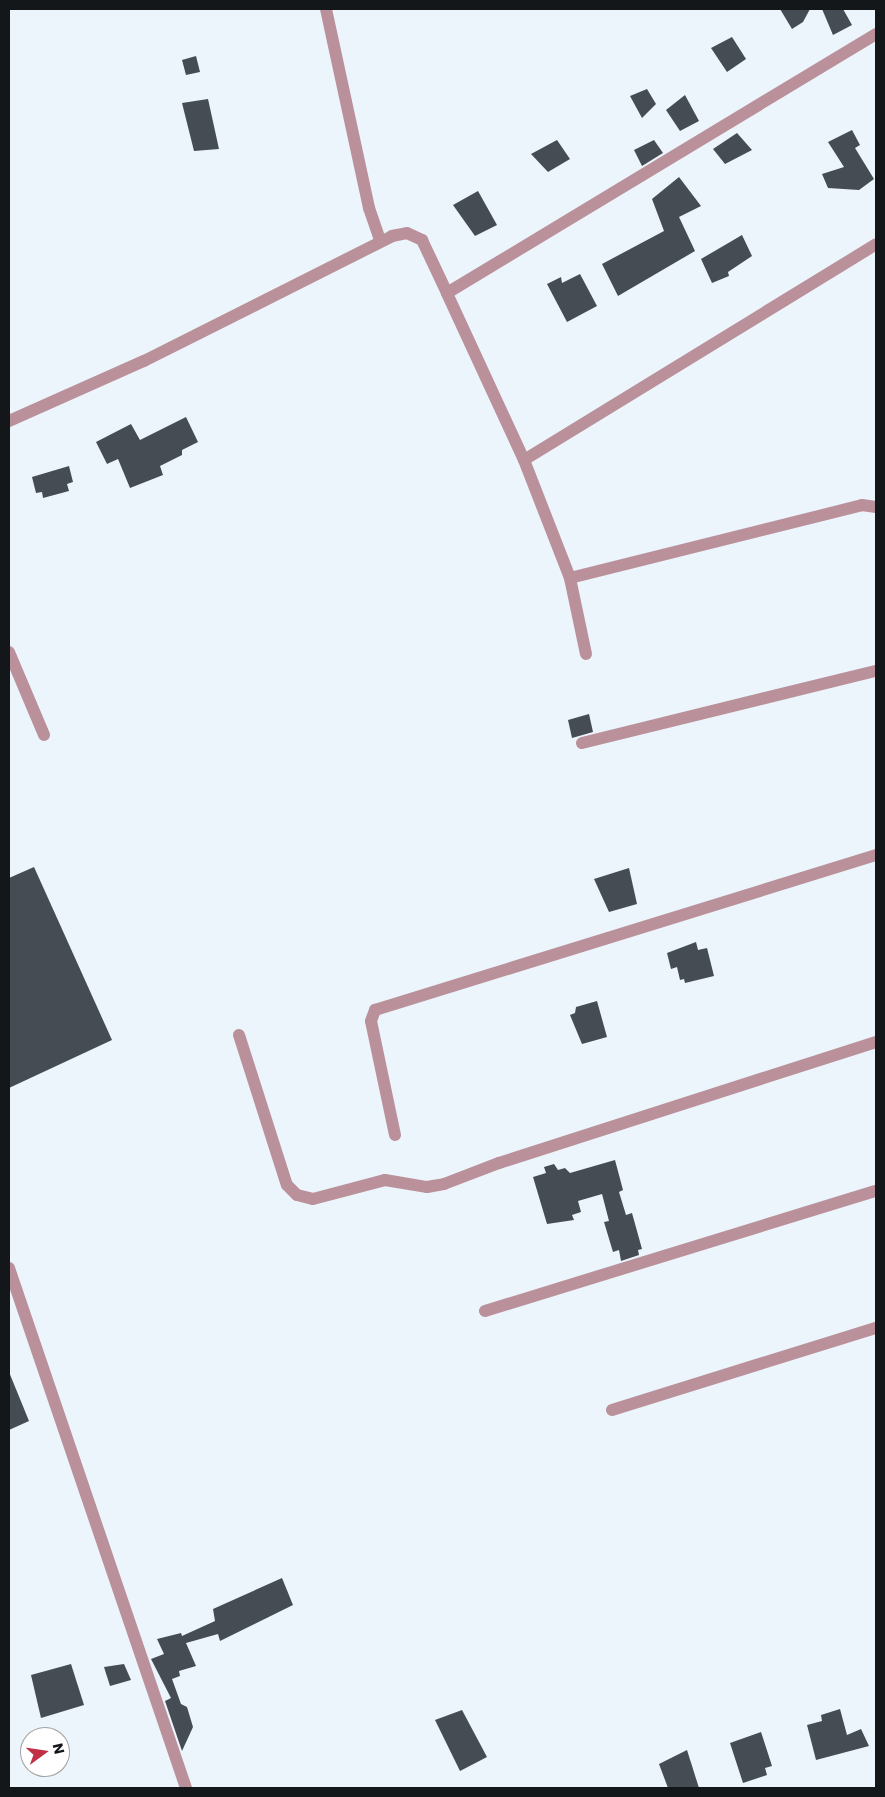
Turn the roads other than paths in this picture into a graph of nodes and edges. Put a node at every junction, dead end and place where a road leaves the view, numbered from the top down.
1 (326, 9) edge
2 (876, 34) edge
3 (380, 240) junction
4 (876, 244) edge
5 (447, 293) junction
6 (9, 421) edge
7 (524, 460) junction
8 (876, 507) edge
9 (570, 578) junction
10 (9, 652) edge
11 (586, 654) dead end
12 (876, 671) edge
13 (44, 735) dead end
14 (582, 743) dead end
15 (876, 855) edge
16 (239, 1035) dead end
17 (876, 1042) edge
18 (395, 1135) dead end
19 (876, 1191) edge
20 (9, 1268) edge
21 (485, 1311) dead end
22 (876, 1328) edge
23 (612, 1410) dead end
24 (186, 1788) edge

1 - 3 street
2 - 5 street
3 - 5 street
3 - 6 street
4 - 7 street
5 - 7 street
7 - 9 street
8 - 9 street
9 - 11 street
10 - 13 street
12 - 14 street
15 - 18 street
16 - 17 street
19 - 21 street
20 - 24 street
22 - 23 street

